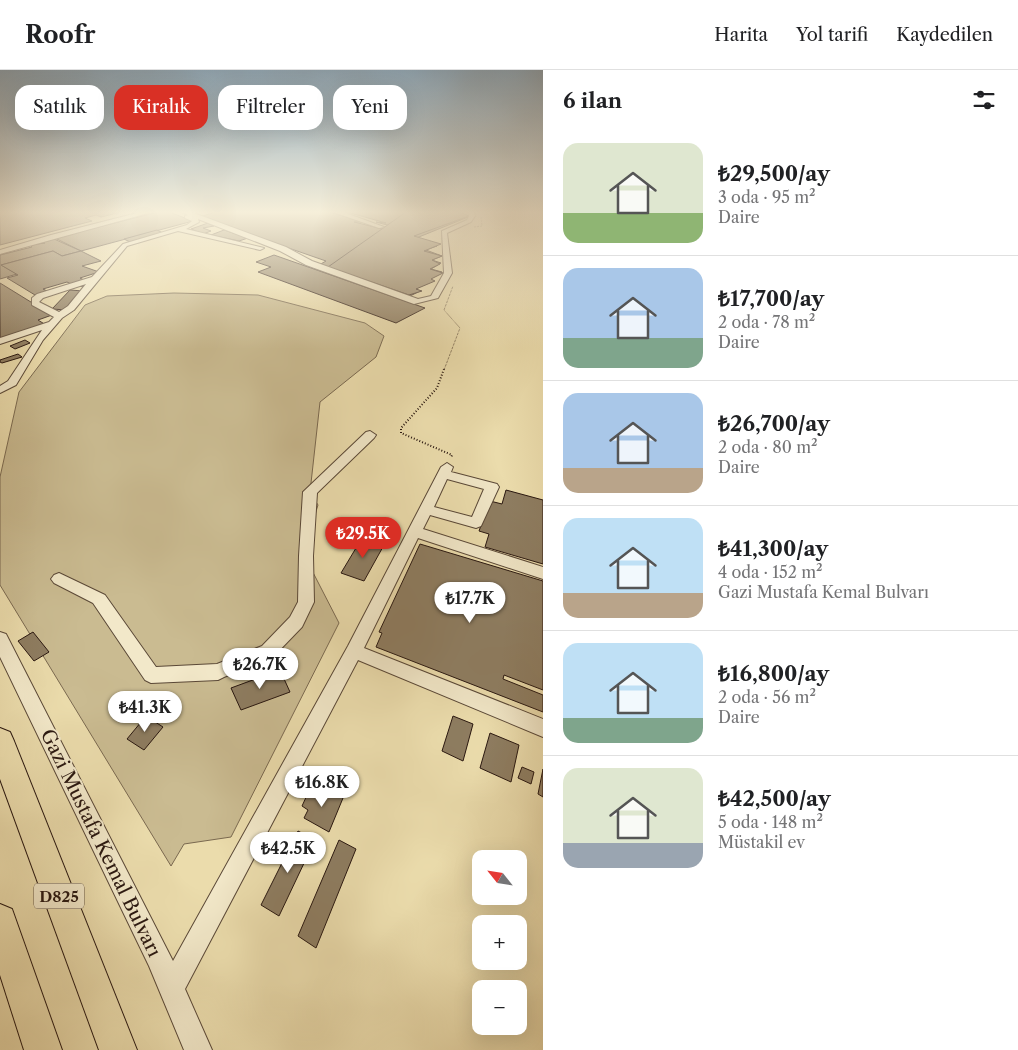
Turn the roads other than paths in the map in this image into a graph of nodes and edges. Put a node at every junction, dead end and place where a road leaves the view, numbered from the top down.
1 (115, 258) edge
2 (298, 258) edge
3 (447, 258) edge
4 (95, 279) junction
5 (60, 316) junction
6 (52, 324) junction
7 (0, 341) edge
8 (0, 390) edge
9 (370, 435) dead end
10 (426, 509) junction
11 (415, 532) junction
12 (543, 573) edge
13 (59, 579) dead end
14 (0, 639) edge
15 (354, 651) junction
16 (543, 728) edge
17 (0, 741) edge
18 (3, 943) edge
19 (172, 988) junction
20 (43, 1050) edge
21 (118, 1050) edge
22 (198, 1050) edge

1 - 4 street
2 - 3 street
4 - 5 street
4 - 5 street
5 - 6 street
6 - 7 street
6 - 8 street
9 - 13 street
10 - 10 street
10 - 11 street
11 - 12 street
11 - 15 street
14 - 19 street, Gazi Mustafa Kemal Bulvarı
15 - 16 street
15 - 19 street
17 - 21 highway, D825
18 - 20 highway
19 - 22 street, Gazi Mustafa Kemal Bulvarı

